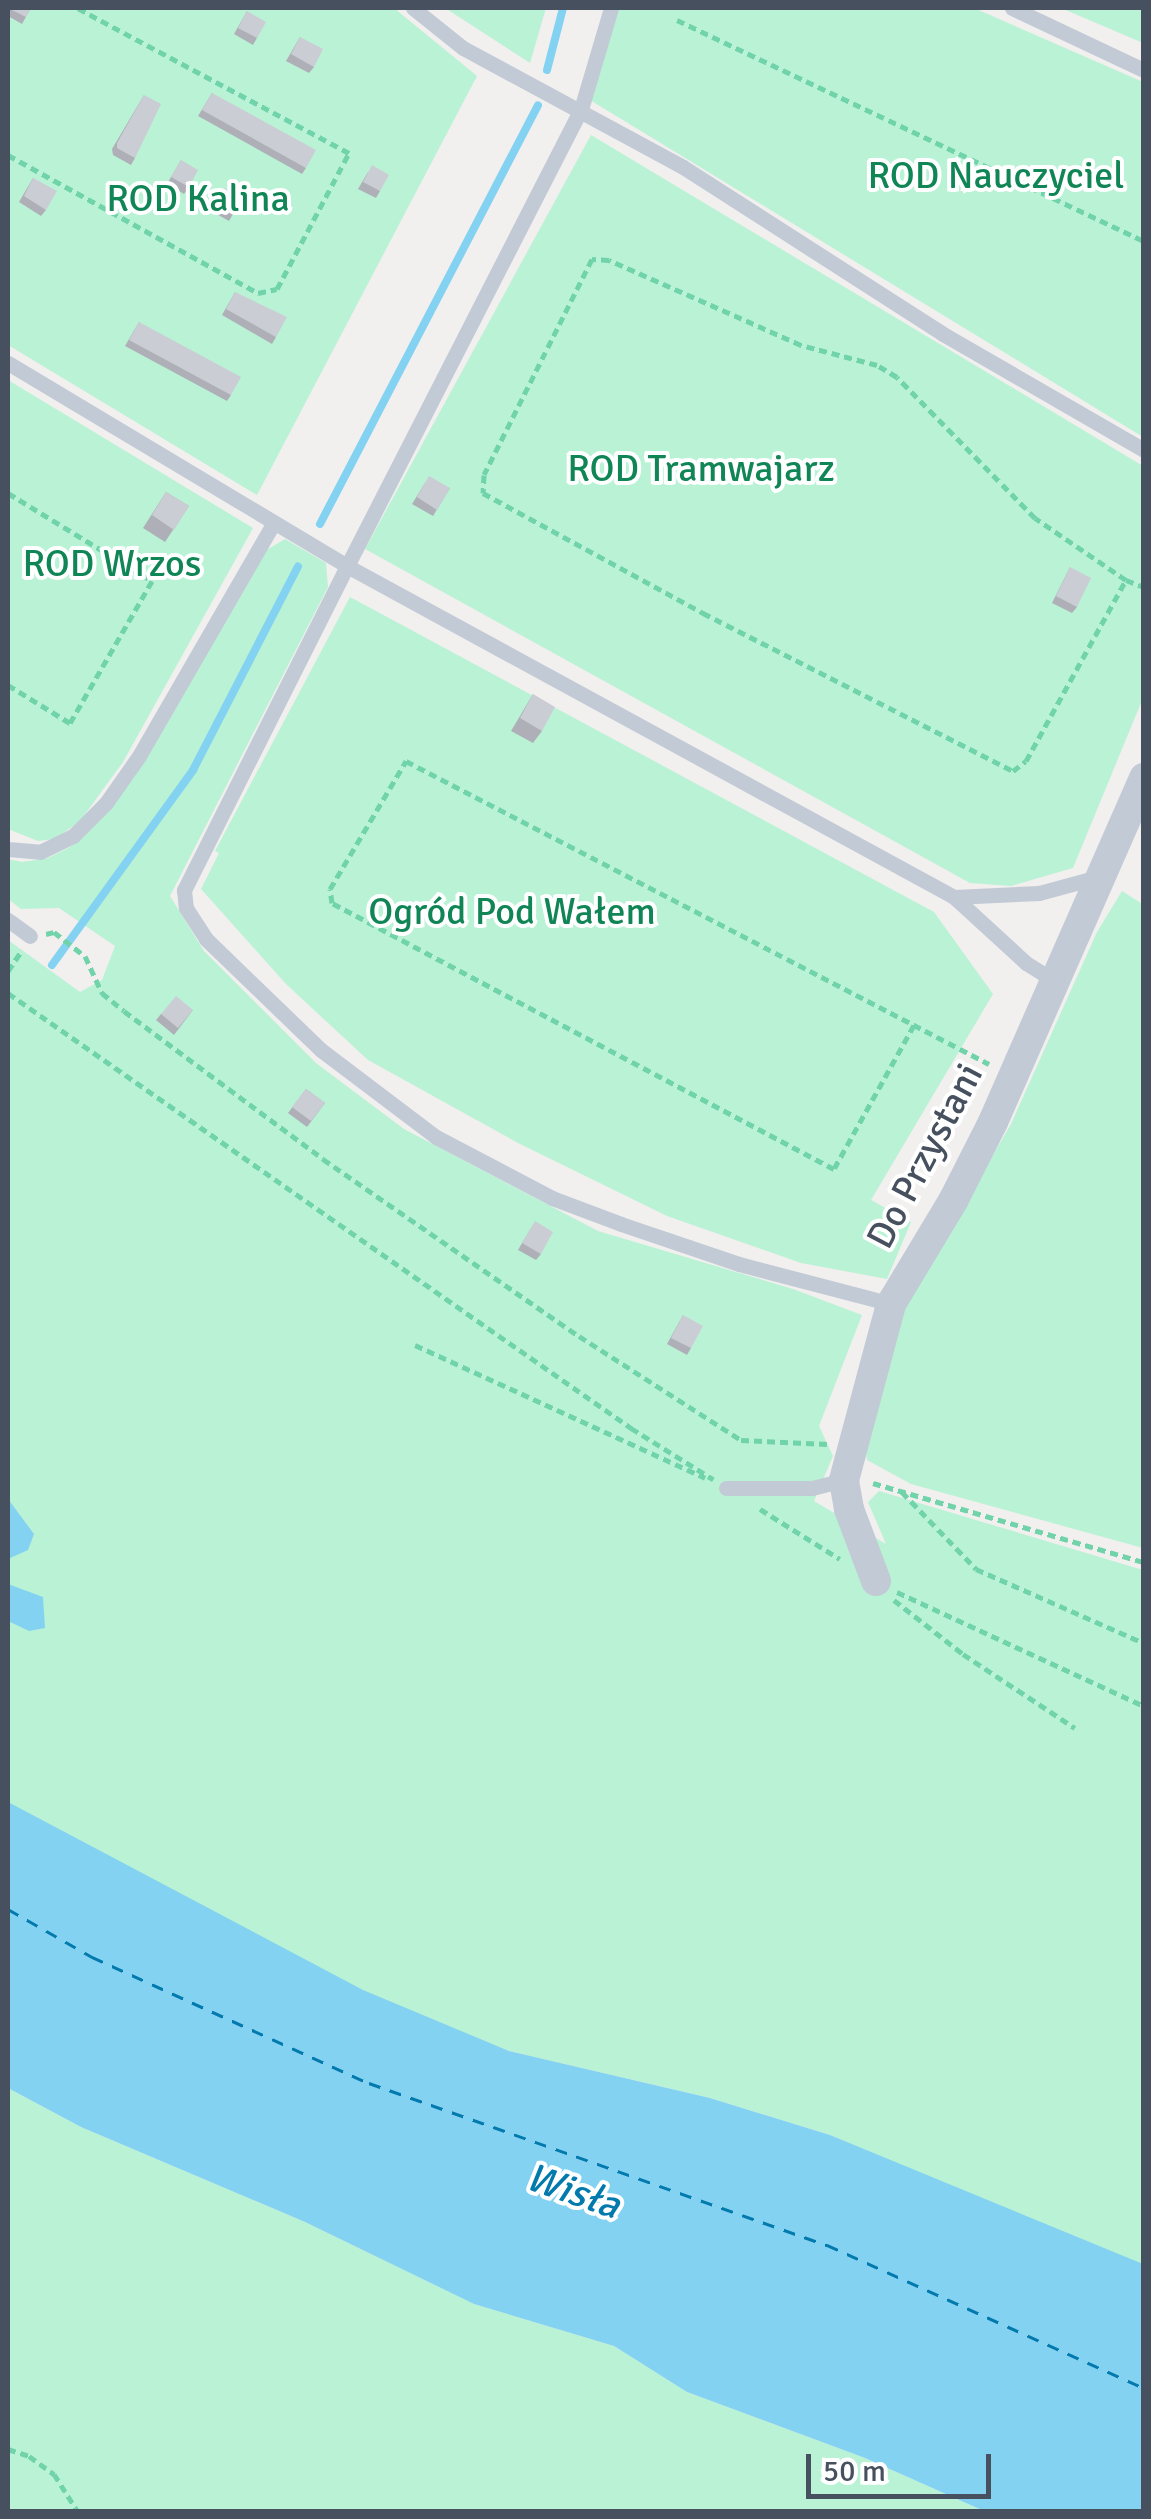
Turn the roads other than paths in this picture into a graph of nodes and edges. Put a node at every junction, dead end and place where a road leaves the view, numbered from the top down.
1 (413, 8) edge
2 (611, 8) edge
3 (1012, 8) edge
4 (1144, 70) edge
5 (581, 109) junction
6 (8, 363) edge
7 (1144, 450) edge
8 (272, 524) junction
9 (347, 566) junction
10 (1144, 778) edge
11 (8, 849) edge
12 (1102, 876) junction
13 (954, 897) junction
14 (8, 920) edge
15 (26, 943) road end
16 (1055, 982) junction
17 (890, 1304) junction
18 (844, 1480) junction
19 (726, 1488) road end
20 (876, 1581) road end

1 - 5 lane
2 - 5 lane
3 - 4 lane
5 - 7 lane
5 - 9 lane
6 - 8 lane
8 - 9 lane
8 - 11 lane
9 - 13 lane
9 - 17 lane
10 - 12 street, Do Przystani
12 - 13 lane
12 - 16 street, Do Przystani
13 - 16 lane
14 - 15 lane
16 - 17 street, Do Przystani
17 - 18 street, Do Przystani
18 - 19 lane
18 - 20 street, Do Przystani

